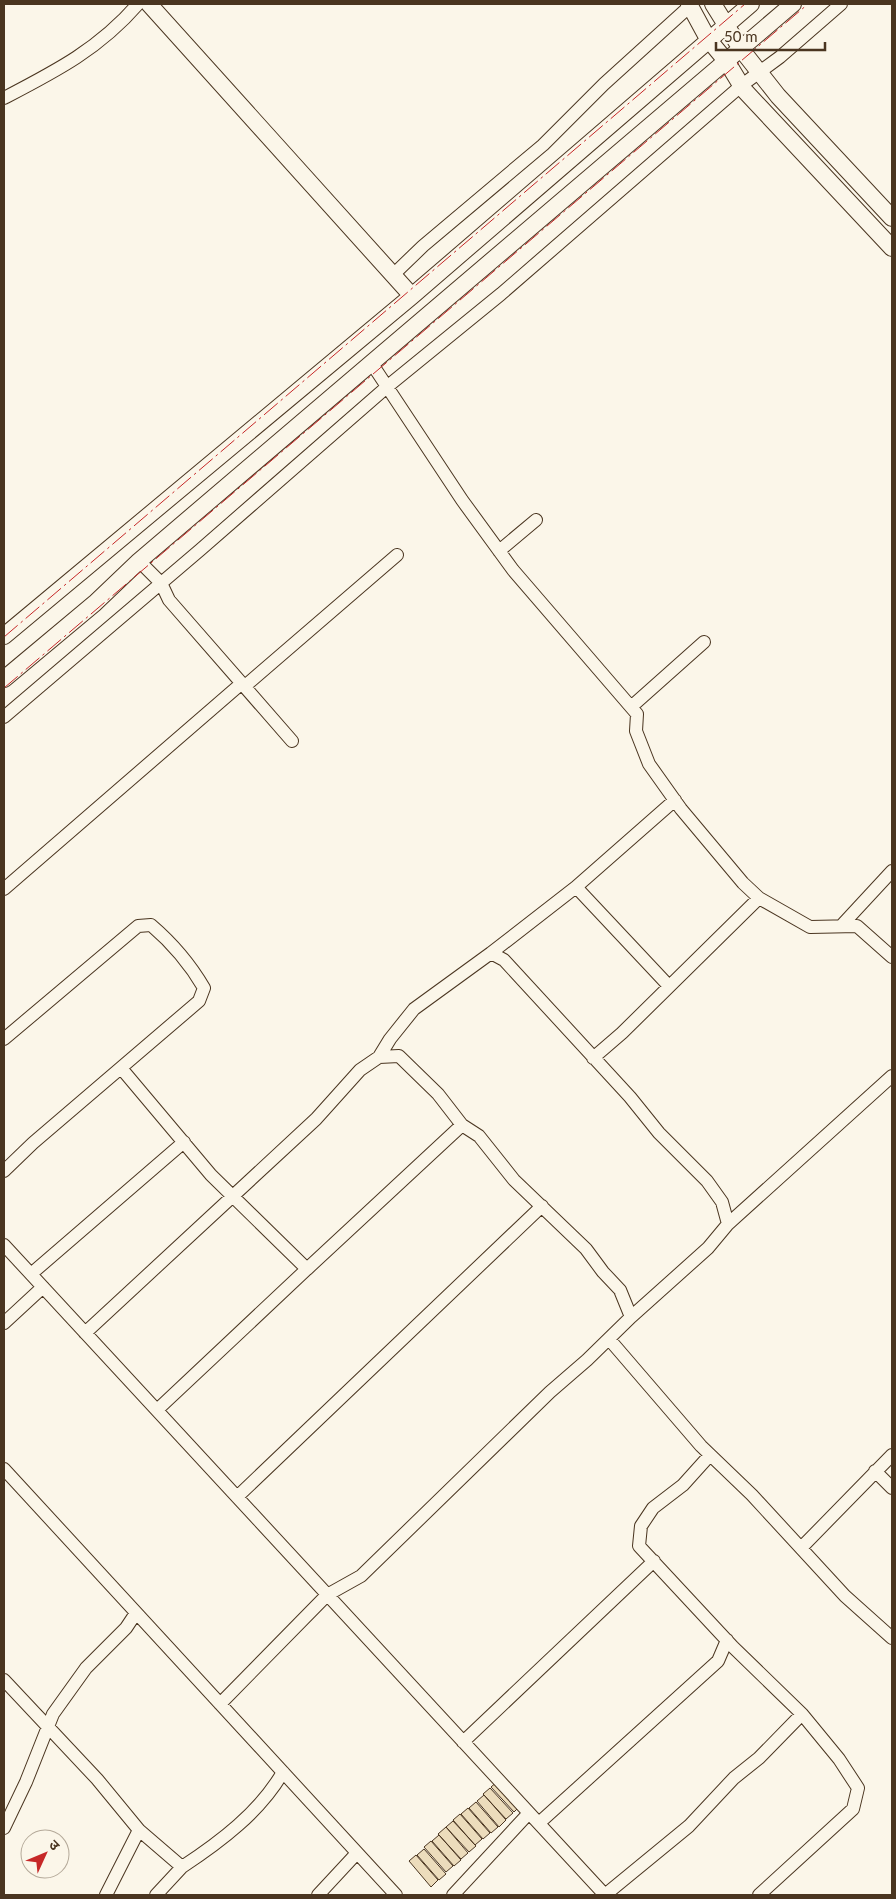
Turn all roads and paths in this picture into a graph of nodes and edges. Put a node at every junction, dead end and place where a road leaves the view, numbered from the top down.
1 (138, 4) edge
2 (149, 4) edge
3 (690, 4) edge
4 (713, 4) edge
5 (751, 4) edge
6 (794, 4) edge
7 (841, 4) edge
8 (727, 24) junction
9 (708, 39) junction
10 (741, 49) junction
11 (727, 62) junction
12 (759, 72) junction
13 (742, 86) junction
14 (4, 98) edge
15 (892, 218) edge
16 (892, 248) edge
17 (393, 275) junction
18 (412, 296) junction
19 (355, 344) junction
20 (372, 364) junction
21 (388, 386) junction
22 (536, 520) dead end
23 (499, 551) junction
24 (397, 555) dead end
25 (140, 561) junction
26 (161, 582) junction
27 (4, 636) edge
28 (704, 642) dead end
29 (4, 679) edge
30 (244, 685) junction
31 (630, 707) junction
32 (4, 717) edge
33 (292, 740) dead end
34 (675, 800) junction
35 (892, 871) edge
36 (576, 887) junction
37 (4, 889) edge
38 (759, 898) junction
39 (842, 926) junction
40 (491, 953) junction
41 (892, 957) edge
42 (668, 985) junction
43 (4, 1039) edge
44 (379, 1057) junction
45 (592, 1058) junction
46 (121, 1068) junction
47 (892, 1076) edge
48 (462, 1125) junction
49 (184, 1142) junction
50 (4, 1171) edge
51 (232, 1194) junction
52 (542, 1206) junction
53 (728, 1224) junction
54 (4, 1245) edge
55 (307, 1268) junction
56 (31, 1274) junction
57 (43, 1287) junction
58 (630, 1317) junction
59 (4, 1323) edge
60 (85, 1333) junction
61 (609, 1339) junction
62 (157, 1410) junction
63 (710, 1455) junction
64 (892, 1455) edge
65 (4, 1469) edge
66 (876, 1471) junction
67 (892, 1488) edge
68 (237, 1497) junction
69 (801, 1548) junction
70 (654, 1561) junction
71 (327, 1595) junction
72 (136, 1613) junction
73 (892, 1638) edge
74 (727, 1640) junction
75 (4, 1680) edge
76 (220, 1704) junction
77 (802, 1714) junction
78 (47, 1727) junction
79 (463, 1742) junction
80 (283, 1772) junction
81 (530, 1813) junction
82 (539, 1823) junction
83 (4, 1828) edge
84 (139, 1830) junction
85 (357, 1853) junction
86 (182, 1867) junction
87 (106, 1895) edge
88 (156, 1895) edge
89 (318, 1895) edge
90 (396, 1895) edge
91 (453, 1895) edge
92 (758, 1895) edge

1 - 14 street
2 - 17 street
3 - 9 street
3 - 17 street
4 - 8 street
5 - 8 street
6 - 10 street
7 - 12 street
8 - 9 street
8 - 10 street
9 - 11 street
9 - 18 street
10 - 11 street
10 - 12 street
11 - 13 street
11 - 20 street
12 - 13 street
12 - 15 street
13 - 16 street
13 - 21 street
17 - 18 street
18 - 19 street
19 - 20 street
19 - 27 street
20 - 21 street
20 - 25 street
21 - 23 street
21 - 26 street
22 - 23 street
23 - 31 street
24 - 30 street
25 - 26 street
25 - 29 street
26 - 30 street
26 - 32 street
28 - 31 street
30 - 33 street
30 - 37 street
31 - 34 street
34 - 36 street
34 - 38 street
35 - 39 street
36 - 40 street
36 - 42 street
38 - 39 street
38 - 42 street
39 - 41 street
40 - 44 street
40 - 45 street
42 - 45 street
43 - 46 street
44 - 48 street
44 - 51 street
45 - 53 street
46 - 49 street
46 - 50 street
47 - 53 street
48 - 52 street
48 - 55 street
49 - 51 street
49 - 56 street
51 - 55 street
51 - 60 street
52 - 58 street
52 - 68 street
53 - 58 street
54 - 56 street
55 - 62 street
56 - 57 street
57 - 59 street
57 - 60 street
58 - 61 street
60 - 62 street
61 - 63 street
61 - 71 street
62 - 68 street
63 - 69 street
63 - 70 street
64 - 66 street
65 - 72 street
66 - 67 street
66 - 69 street
68 - 71 street
69 - 73 street
70 - 74 street
70 - 79 street
71 - 76 street
71 - 79 street
72 - 76 street
72 - 78 street
74 - 77 street
74 - 82 street
75 - 78 street
76 - 80 street
77 - 82 street
77 - 92 street
78 - 83 street
78 - 84 street
79 - 81 street
80 - 85 street
80 - 86 street
81 - 82 street
81 - 91 street
84 - 86 street
84 - 87 street
85 - 89 street
85 - 90 street
86 - 88 street

